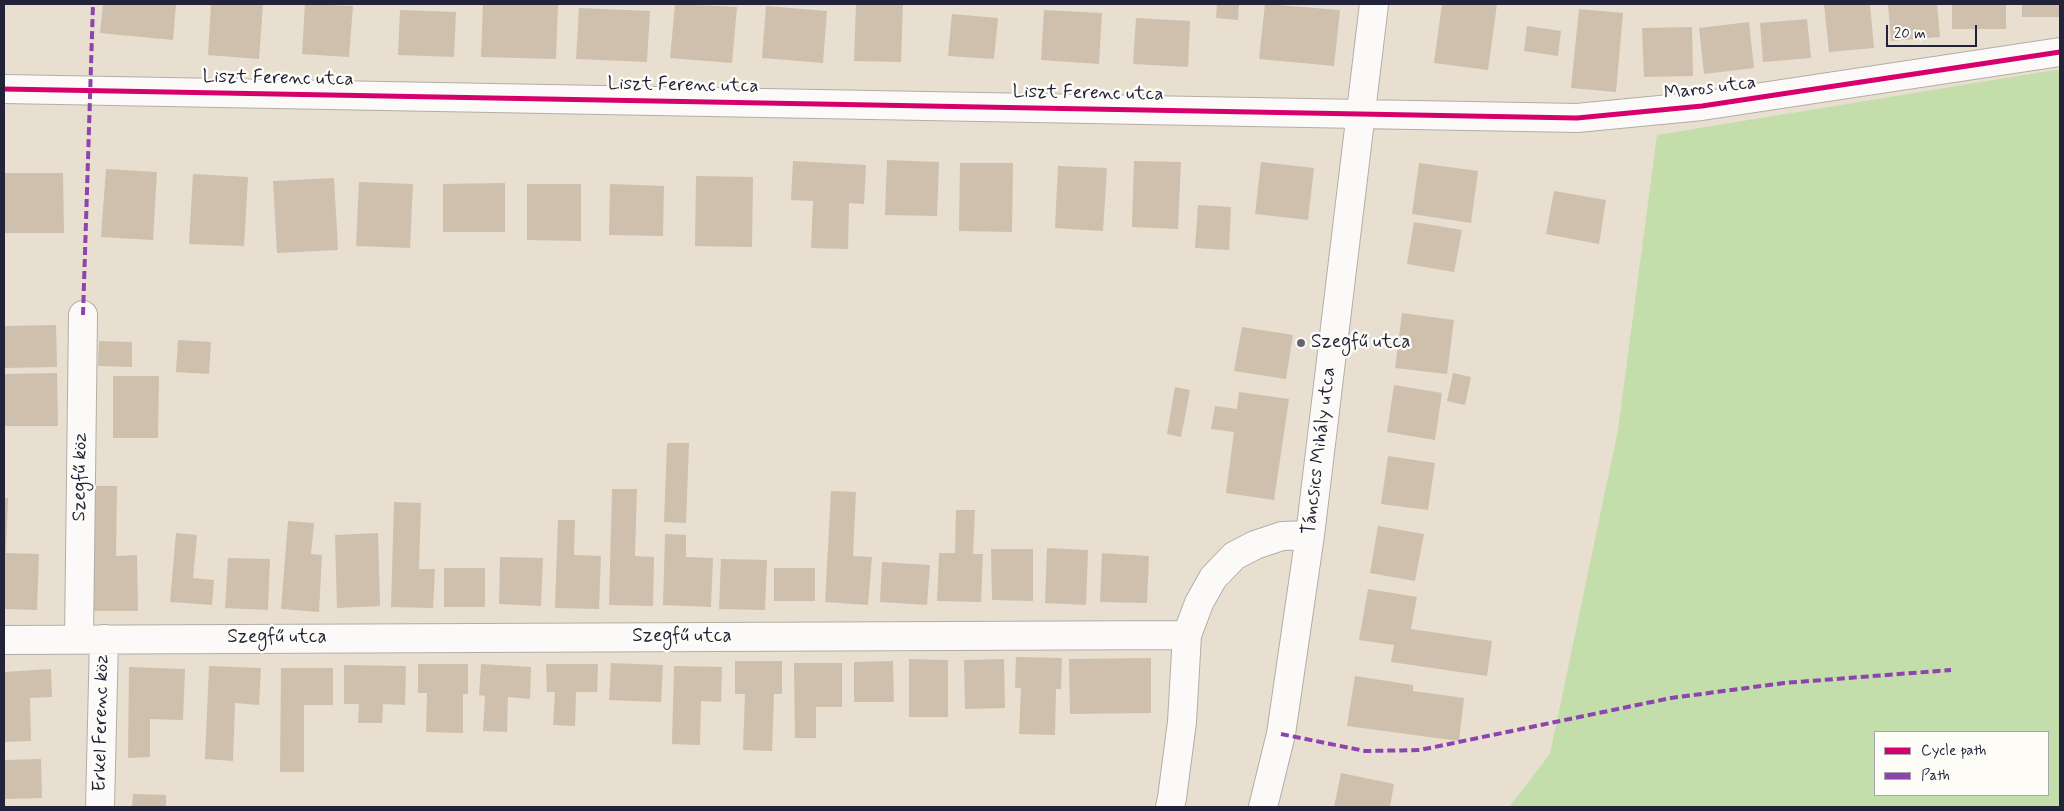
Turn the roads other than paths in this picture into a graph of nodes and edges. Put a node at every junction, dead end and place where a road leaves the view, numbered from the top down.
1 (1374, 4) edge
2 (2060, 52) edge
3 (4, 89) edge
4 (1361, 114) junction
5 (83, 315) dead end
6 (1310, 535) junction
7 (1187, 635) junction
8 (92, 639) junction
9 (4, 640) edge
10 (100, 807) edge
11 (1170, 807) edge
12 (1263, 807) edge

1 - 4 street, Táncsics Mihály utca
2 - 4 street, Maros utca
3 - 4 street, Liszt Ferenc utca
4 - 6 street, Táncsics Mihály utca
5 - 8 street, Szegfű köz
6 - 7 street
6 - 12 street, Táncsics Mihály utca
7 - 8 street, Szegfű utca
7 - 11 street
8 - 9 street, Szegfű utca
8 - 10 street, Erkel Ferenc köz

